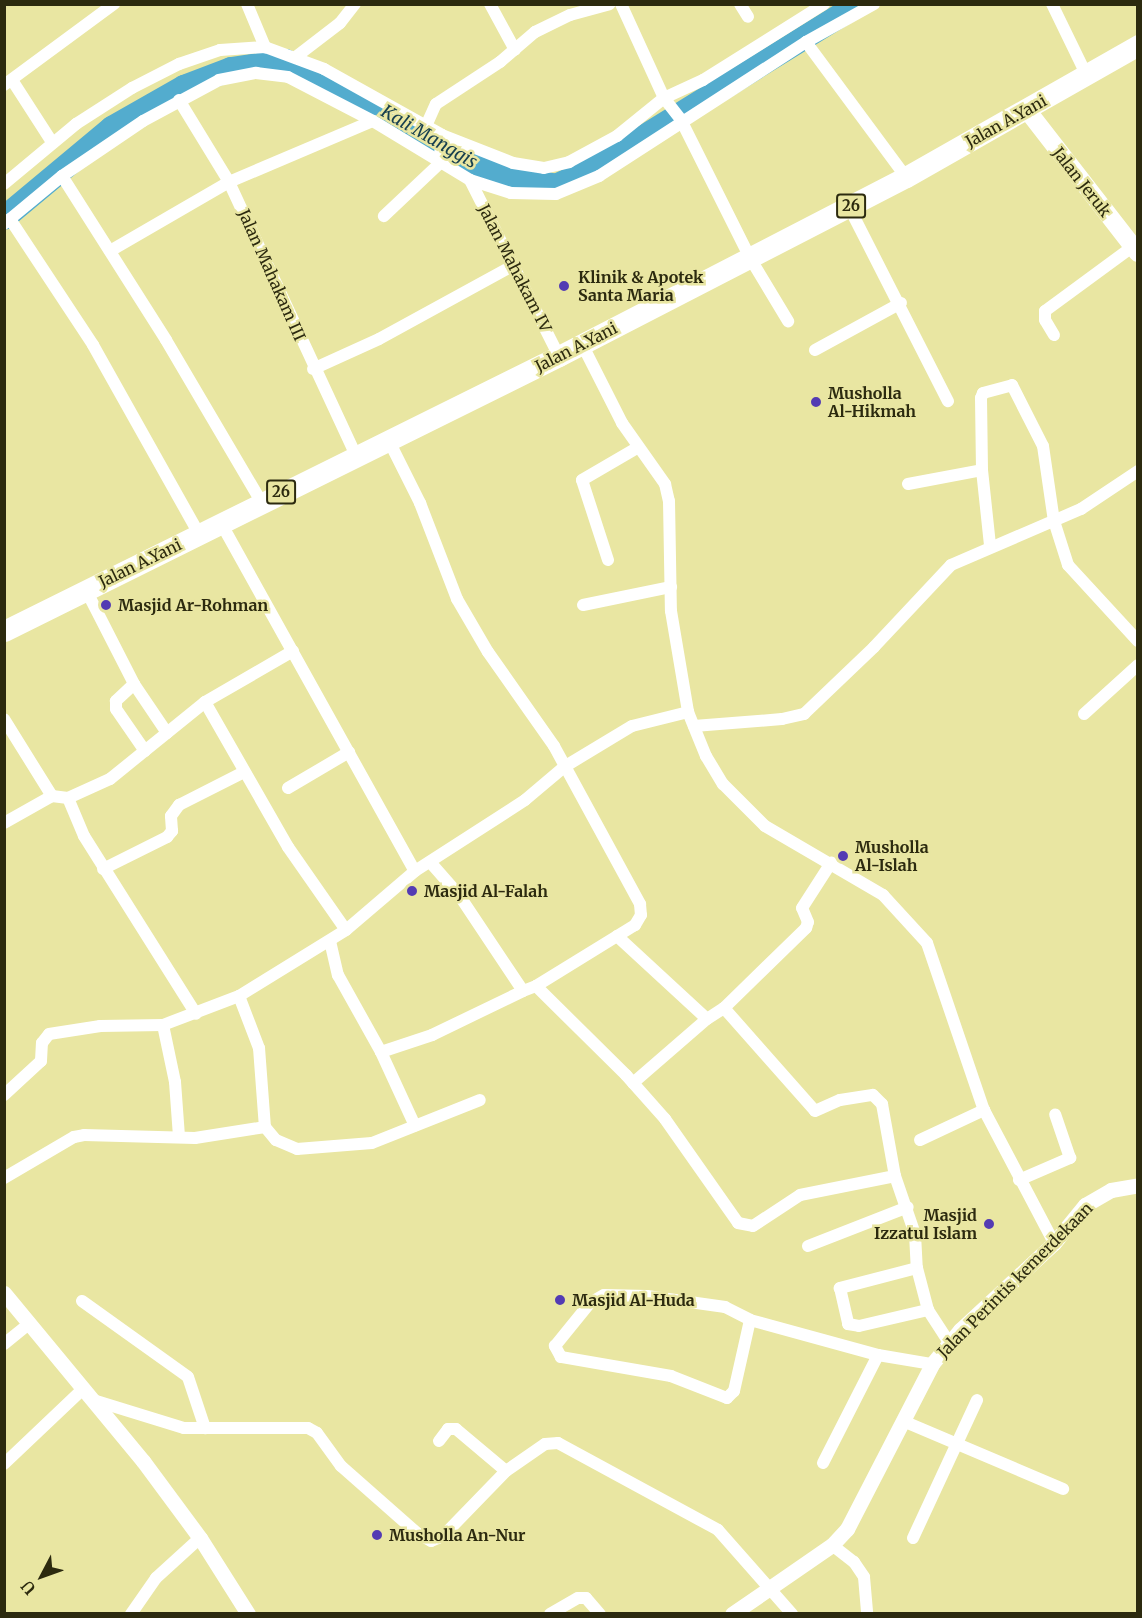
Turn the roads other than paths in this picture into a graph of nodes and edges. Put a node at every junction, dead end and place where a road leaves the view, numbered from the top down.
1 (114, 4) edge
2 (247, 4) edge
3 (355, 4) edge
4 (490, 4) edge
5 (610, 4) edge
6 (621, 4) edge
7 (740, 4) edge
8 (874, 4) edge
9 (1052, 4) edge
10 (815, 7) edge
11 (748, 17) dead end
12 (806, 42) junction
13 (1137, 45) edge
14 (265, 47) junction
15 (515, 50) junction
16 (297, 56) junction
17 (1087, 76) junction
18 (8, 83) edge
19 (179, 100) junction
20 (667, 102) junction
21 (1027, 110) junction
22 (680, 119) junction
23 (372, 121) junction
24 (426, 126) junction
25 (442, 137) junction
26 (52, 142) junction
27 (439, 163) junction
28 (62, 176) junction
29 (906, 177) junction
30 (470, 180) junction
31 (229, 182) junction
32 (4, 184) edge
33 (849, 207) junction
34 (384, 216) dead end
35 (7, 221) edge
36 (1135, 250) edge
37 (110, 251) junction
38 (750, 258) junction
39 (514, 265) junction
40 (901, 303) junction
41 (788, 321) dead end
42 (1054, 335) dead end
43 (582, 344) junction
44 (816, 350) dead end
45 (559, 356) junction
46 (313, 369) junction
47 (948, 401) dead end
48 (387, 439) junction
49 (637, 448) junction
50 (356, 455) junction
51 (982, 470) junction
52 (1137, 471) edge
53 (908, 484) dead end
54 (261, 501) junction
55 (1054, 521) junction
56 (221, 522) junction
57 (198, 534) junction
58 (990, 545) junction
59 (608, 560) dead end
60 (671, 587) junction
61 (86, 590) junction
62 (583, 605) dead end
63 (4, 631) edge
64 (1137, 641) edge
65 (293, 651) junction
66 (1137, 665) edge
67 (134, 684) junction
68 (205, 702) junction
69 (688, 712) junction
70 (1084, 714) dead end
71 (4, 719) edge
72 (693, 726) junction
73 (167, 734) junction
74 (145, 751) junction
75 (349, 752) junction
76 (564, 767) junction
77 (242, 773) junction
78 (288, 788) dead end
79 (52, 796) junction
80 (68, 798) junction
81 (4, 823) edge
82 (430, 862) junction
83 (831, 863) junction
84 (104, 868) junction
85 (416, 871) junction
86 (346, 930) junction
87 (617, 936) junction
88 (330, 941) junction
89 (530, 988) junction
90 (239, 996) junction
91 (724, 1008) junction
92 (196, 1014) junction
93 (707, 1019) junction
94 (163, 1025) junction
95 (381, 1052) junction
96 (633, 1083) junction
97 (4, 1095) edge
98 (480, 1100) dead end
99 (984, 1110) junction
100 (1055, 1114) dead end
101 (415, 1126) junction
102 (266, 1127) junction
103 (180, 1137) junction
104 (920, 1140) dead end
105 (895, 1176) junction
106 (4, 1178) edge
107 (1019, 1180) junction
108 (1137, 1185) edge
109 (908, 1207) junction
110 (1054, 1243) junction
111 (808, 1246) dead end
112 (917, 1268) junction
113 (4, 1293) edge
114 (82, 1301) dead end
115 (928, 1310) junction
116 (750, 1320) junction
117 (29, 1323) junction
118 (949, 1342) junction
119 (4, 1344) edge
120 (878, 1354) junction
121 (932, 1364) junction
122 (88, 1394) junction
123 (977, 1400) dead end
124 (903, 1421) junction
125 (205, 1428) junction
126 (439, 1441) dead end
127 (958, 1446) junction
128 (823, 1463) dead end
129 (4, 1464) edge
130 (506, 1471) junction
131 (1064, 1489) dead end
132 (913, 1538) dead end
133 (200, 1539) junction
134 (832, 1545) junction
135 (771, 1587) junction
136 (131, 1614) edge
137 (248, 1614) edge
138 (550, 1614) edge
139 (600, 1614) edge
140 (732, 1614) edge
141 (792, 1614) edge
142 (867, 1614) edge

1 - 18 street
2 - 14 street
3 - 16 street
4 - 15 street
5 - 15 street
6 - 20 street
7 - 11 street
8 - 12 street
9 - 17 street
10 - 20 street
12 - 22 street
12 - 29 street
13 - 17 highway, Jalan A.Yani / 26
14 - 16 street
14 - 26 street
15 - 24 street
16 - 24 street
17 - 21 highway, Jalan A.Yani / 26
18 - 26 street
19 - 23 street
19 - 28 street
19 - 31 street, Jalan Mahakam III
20 - 22 street
20 - 25 street
21 - 29 highway, Jalan A.Yani / 26
21 - 36 main road, Jalan Jeruk
22 - 30 street
22 - 38 street
23 - 27 street
23 - 31 street
24 - 25 street
25 - 27 street
26 - 32 street
27 - 30 street
27 - 34 street
28 - 35 street
28 - 37 street
29 - 33 highway, Jalan A.Yani / 26
30 - 39 street, Jalan Mahakam IV
31 - 37 street
31 - 46 street, Jalan Mahakam III
33 - 38 highway, Jalan A.Yani / 26
33 - 40 street
35 - 57 street
36 - 42 street
37 - 54 street
38 - 41 street
38 - 43 highway, Jalan A.Yani / 26
39 - 45 street, Jalan Mahakam IV
39 - 46 street
40 - 44 street
40 - 47 street
43 - 45 highway, Jalan A.Yani / 26
43 - 49 street
45 - 48 highway, Jalan A.Yani / 26
46 - 50 street, Jalan Mahakam III
48 - 50 highway, Jalan A.Yani / 26
48 - 76 street
49 - 59 street
49 - 60 street
50 - 54 highway, Jalan A.Yani / 26
51 - 53 street
51 - 55 street
51 - 58 street
52 - 55 street
54 - 56 highway, Jalan A.Yani / 26
55 - 58 street
55 - 64 street
56 - 57 highway, Jalan A.Yani / 26
56 - 65 street
57 - 61 highway, Jalan A.Yani / 26
58 - 72 street
60 - 62 street
60 - 69 street
61 - 63 highway, Jalan A.Yani / 26
61 - 67 street
65 - 68 street
65 - 75 street
66 - 70 street
67 - 73 street
67 - 74 street
68 - 73 street
68 - 77 street
69 - 72 street
69 - 76 street
71 - 79 street
72 - 83 street
73 - 74 street
74 - 80 street
75 - 78 street
75 - 85 street
76 - 82 street
76 - 87 street
77 - 84 street
77 - 86 street
79 - 80 street
79 - 81 street
80 - 84 street
82 - 85 street
82 - 89 street
83 - 91 street
83 - 99 street
84 - 92 street
85 - 86 street
86 - 88 street
87 - 89 street
87 - 93 street
88 - 90 street
88 - 95 street
89 - 95 street
89 - 96 street
90 - 92 street
90 - 102 street
91 - 93 street
91 - 105 street
92 - 94 street
93 - 96 street
94 - 97 street
94 - 103 street
95 - 101 street
96 - 105 street
98 - 101 street
99 - 104 street
99 - 107 street
100 - 107 street
101 - 102 street
102 - 103 street
103 - 106 street
105 - 109 street
107 - 110 street
108 - 110 street, Jalan Perintis kemerdekaan
109 - 111 street
109 - 112 street
110 - 118 street, Jalan Perintis kemerdekaan
112 - 115 street
112 - 115 street
113 - 117 street
114 - 125 street
115 - 118 street
116 - 116 street
116 - 120 street
117 - 119 street
117 - 122 street
118 - 121 street, Jalan Perintis kemerdekaan
120 - 121 street
120 - 128 street
121 - 124 street, Jalan Perintis kemerdekaan
122 - 125 street
122 - 129 street
122 - 133 street
123 - 127 street
124 - 127 street
124 - 134 street, Jalan Perintis kemerdekaan
125 - 130 street
126 - 130 street
127 - 131 street
127 - 132 street
130 - 135 street
133 - 136 street
133 - 137 street
134 - 135 street, Jalan Perintis kemerdekaan
134 - 142 street
135 - 140 street, Jalan Perintis kemerdekaan
135 - 141 street
138 - 139 street

